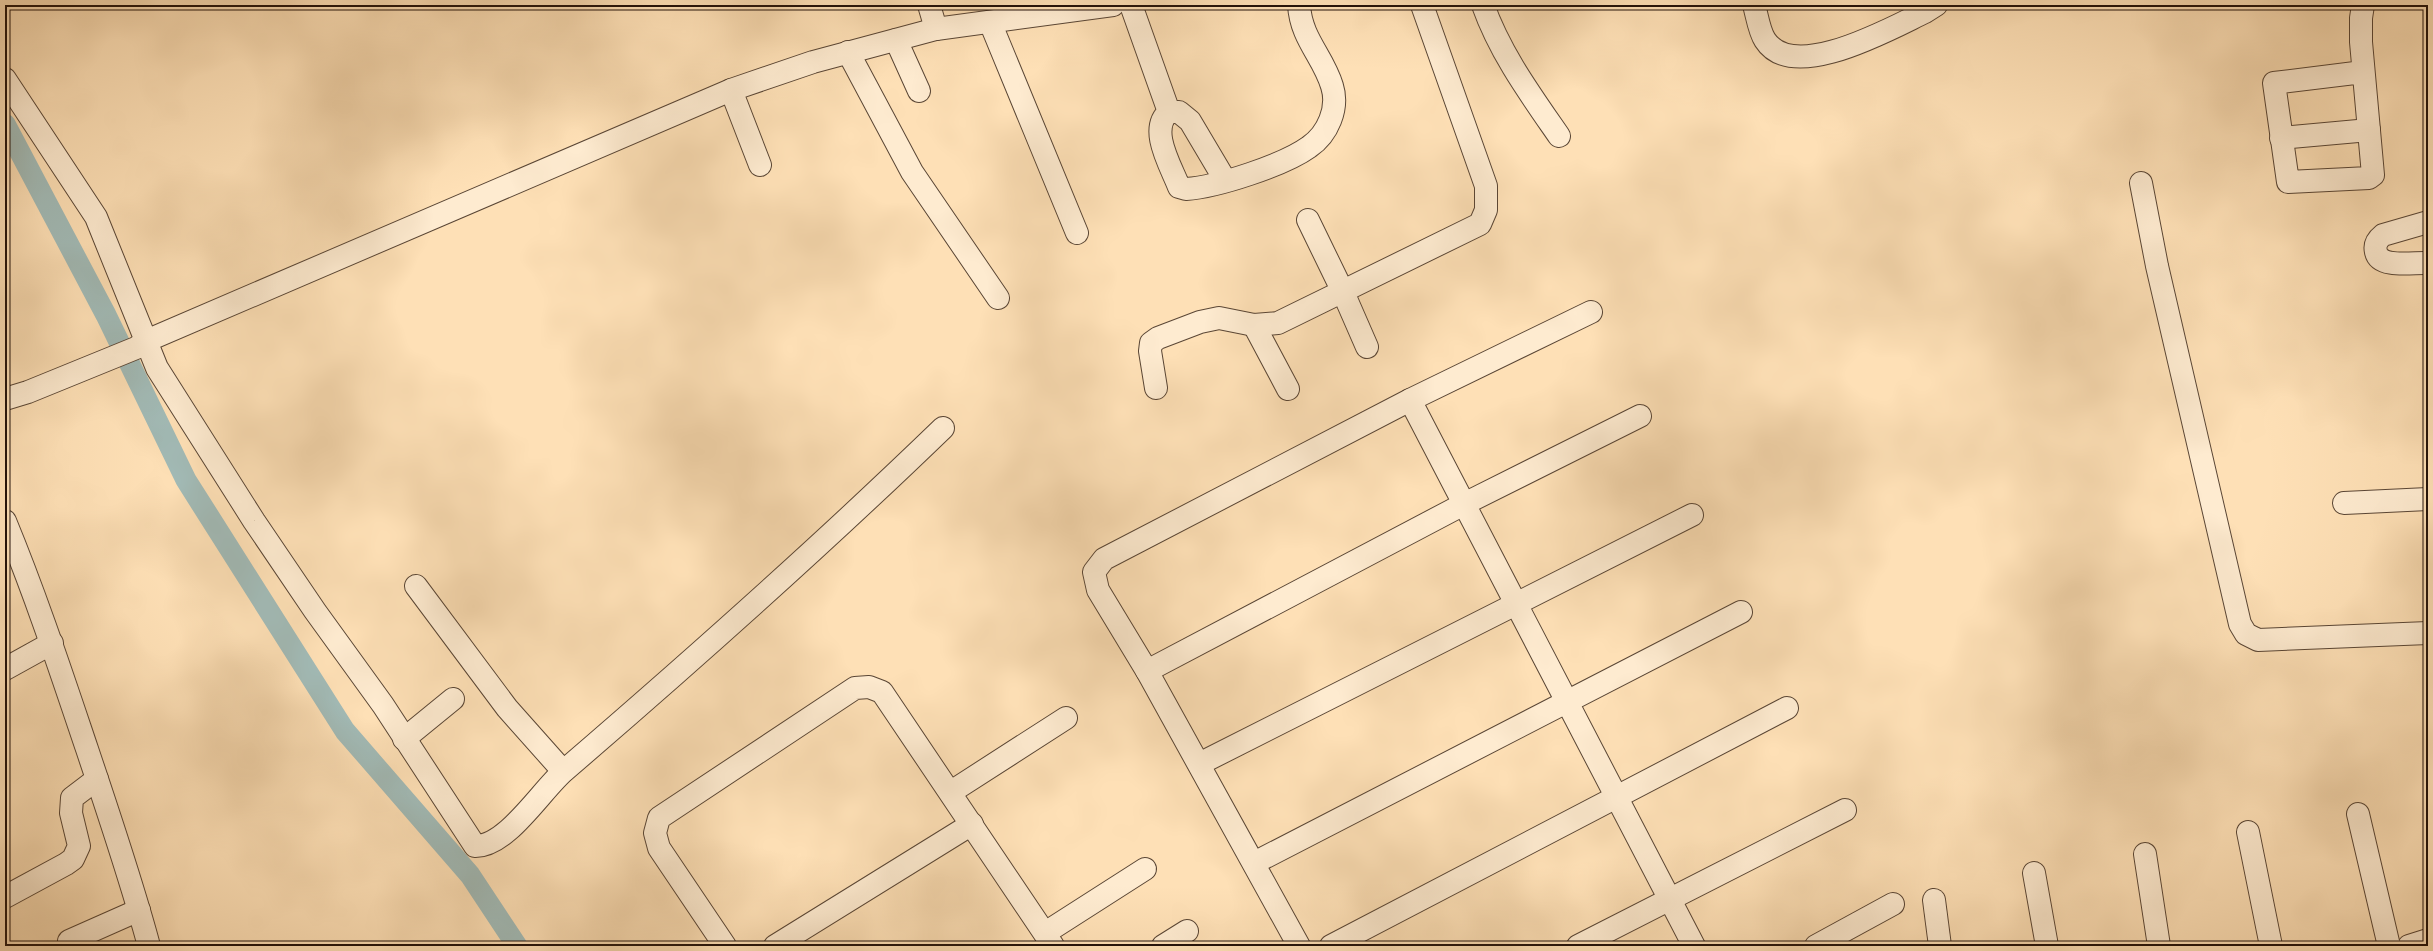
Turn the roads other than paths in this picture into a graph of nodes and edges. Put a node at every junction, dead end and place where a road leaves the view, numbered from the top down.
1 (929, 5) edge
2 (1113, 5) edge
3 (1132, 5) edge
4 (1299, 5) edge
5 (1422, 5) edge
6 (1483, 5) edge
7 (1754, 5) edge
8 (1936, 5) edge
9 (2364, 5) edge
10 (990, 22) junction
11 (936, 29) junction
12 (896, 40) junction
13 (848, 52) junction
14 (2363, 72) junction
15 (5, 79) edge
16 (731, 90) junction
17 (918, 91) dead end
18 (1170, 112) junction
19 (2369, 130) junction
20 (1559, 136) dead end
21 (2281, 138) junction
22 (760, 165) dead end
23 (1225, 180) junction
24 (2141, 183) dead end
25 (1308, 220) dead end
26 (2428, 222) edge
27 (1076, 233) dead end
28 (2428, 263) edge
29 (1343, 292) junction
30 (998, 298) dead end
31 (1591, 312) dead end
32 (1254, 324) junction
33 (141, 345) junction
34 (1367, 347) dead end
35 (1156, 388) dead end
36 (1288, 389) dead end
37 (5, 399) edge
38 (1410, 400) junction
39 (1640, 416) dead end
40 (943, 428) dead end
41 (2428, 499) edge
42 (2344, 503) dead end
43 (1464, 504) junction
44 (1692, 515) dead end
45 (5, 521) edge
46 (416, 586) dead end
47 (1516, 603) junction
48 (1741, 612) dead end
49 (2428, 633) edge
50 (52, 643) junction
51 (5, 669) edge
52 (1147, 671) junction
53 (454, 699) dead end
54 (1567, 701) junction
55 (1787, 708) dead end
56 (1066, 718) dead end
57 (404, 739) junction
58 (1199, 764) junction
59 (563, 771) junction
60 (97, 779) junction
61 (951, 792) junction
62 (1616, 796) junction
63 (1845, 810) dead end
64 (2358, 814) dead end
65 (972, 824) junction
66 (2248, 832) dead end
67 (2145, 854) dead end
68 (1254, 863) junction
69 (1144, 869) dead end
70 (2034, 873) dead end
71 (5, 897) edge
72 (1670, 899) junction
73 (1934, 900) dead end
74 (1893, 904) dead end
75 (139, 910) junction
76 (1187, 931) dead end
77 (1049, 940) edge
78 (2428, 940) edge
79 (69, 941) dead end
80 (149, 946) edge
81 (725, 946) edge
82 (775, 946) edge
83 (1163, 946) edge
84 (1299, 946) edge
85 (1331, 946) edge
86 (1578, 946) edge
87 (1694, 946) edge
88 (1816, 946) edge
89 (1940, 946) edge
90 (2047, 946) edge
91 (2159, 946) edge
92 (2271, 946) edge
93 (2389, 946) edge
94 (2409, 946) edge

1 - 11 street
2 - 10 street
3 - 18 street
4 - 23 street
5 - 29 street
6 - 20 street
7 - 8 street
9 - 14 street
10 - 11 street
10 - 27 street
11 - 12 street
12 - 13 street
12 - 17 street
13 - 16 street
13 - 30 street
14 - 19 street
14 - 21 street
15 - 33 street
16 - 22 street
16 - 33 street
18 - 23 street
18 - 23 street
19 - 21 street
19 - 21 street
24 - 49 street
25 - 29 street
26 - 28 street
29 - 32 street
29 - 34 street
31 - 38 street
32 - 35 street
32 - 36 street
33 - 37 street
33 - 57 street
38 - 43 street
38 - 52 street
39 - 43 street
40 - 59 street
41 - 42 street
43 - 47 street
43 - 52 street
44 - 47 street
45 - 50 street
46 - 59 street
47 - 54 street
47 - 58 street
48 - 54 street
50 - 51 street
50 - 60 street
52 - 58 street
53 - 57 street
54 - 62 street
54 - 68 street
55 - 62 street
56 - 61 street
57 - 59 street
58 - 68 street
60 - 71 street
60 - 75 street
61 - 65 street
61 - 81 street
62 - 72 street
62 - 85 street
63 - 72 street
64 - 93 street
65 - 77 street
65 - 82 street
66 - 92 street
67 - 91 street
68 - 84 street
69 - 77 street
70 - 90 street
72 - 86 street
72 - 87 street
73 - 89 street
74 - 88 street
75 - 79 street
75 - 80 street
76 - 83 street
78 - 94 street

